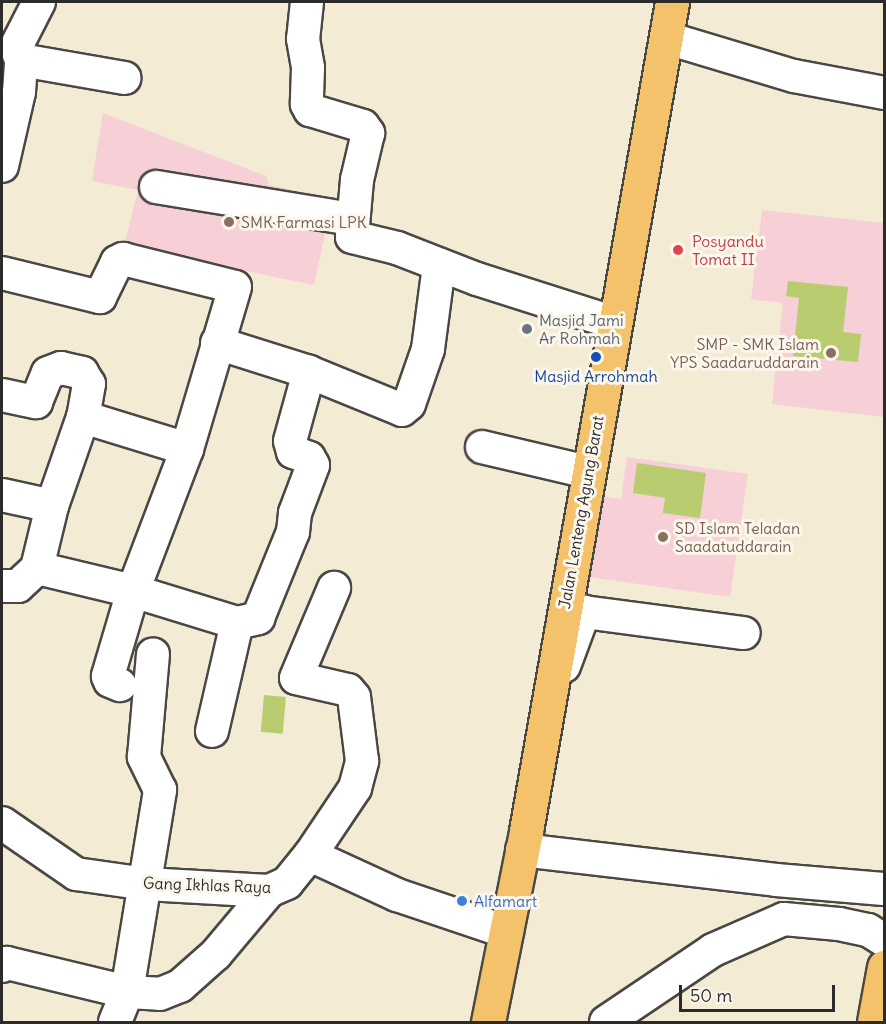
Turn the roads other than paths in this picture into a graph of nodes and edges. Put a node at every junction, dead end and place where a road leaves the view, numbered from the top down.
1 (39, 2) edge
2 (307, 2) edge
3 (672, 2) edge
4 (667, 38) junction
5 (21, 60) junction
6 (123, 78) dead end
7 (885, 93) edge
8 (2, 166) edge
9 (156, 187) dead end
10 (352, 219) junction
11 (439, 265) junction
12 (2, 273) edge
13 (615, 323) junction
14 (217, 343) junction
15 (309, 372) junction
16 (2, 395) edge
17 (83, 417) junction
18 (482, 447) dead end
19 (187, 448) junction
20 (588, 472) junction
21 (2, 495) edge
22 (52, 506) junction
23 (37, 568) junction
24 (2, 586) edge
25 (334, 588) dead end
26 (133, 591) junction
27 (237, 623) junction
28 (744, 633) dead end
29 (153, 654) dead end
30 (120, 685) dead end
31 (545, 718) junction
32 (212, 731) dead end
33 (2, 824) edge
34 (522, 850) junction
35 (310, 855) junction
36 (146, 884) junction
37 (885, 888) edge
38 (269, 891) junction
39 (507, 932) junction
40 (885, 940) edge
41 (2, 966) edge
42 (885, 967) edge
43 (127, 992) junction
44 (115, 1023) edge
45 (488, 1023) edge
46 (606, 1023) edge
47 (874, 1023) edge

1 - 5 street
2 - 10 street
3 - 4 main road, Jalan Lenteng Agung Barat
4 - 7 street
4 - 13 main road, Jalan Lenteng Agung Barat
5 - 6 street
5 - 8 street
9 - 10 street
10 - 11 street
11 - 13 street
11 - 15 street
12 - 14 street
13 - 20 main road, Jalan Lenteng Agung Barat
14 - 15 street
14 - 19 street
15 - 27 street
16 - 17 street
17 - 19 street
17 - 22 street
18 - 20 street
19 - 26 street
20 - 31 main road, Jalan Lenteng Agung Barat
21 - 22 street
22 - 23 street
23 - 24 street
23 - 26 street
25 - 35 street, Gang Ikhlas Raya
26 - 27 street
26 - 30 street
27 - 32 street
28 - 31 street
29 - 36 street
31 - 34 main road, Jalan Lenteng Agung Barat
33 - 36 street, Gang Ikhlas Raya
34 - 37 street
34 - 39 main road, Jalan Lenteng Agung Barat
35 - 38 street, Gang Ikhlas Raya
35 - 39 street
36 - 38 street, Gang Ikhlas Raya
36 - 43 street
38 - 43 street
39 - 45 main road, Jalan Lenteng Agung Barat
40 - 46 street
41 - 43 street
42 - 47 main road
43 - 44 street

